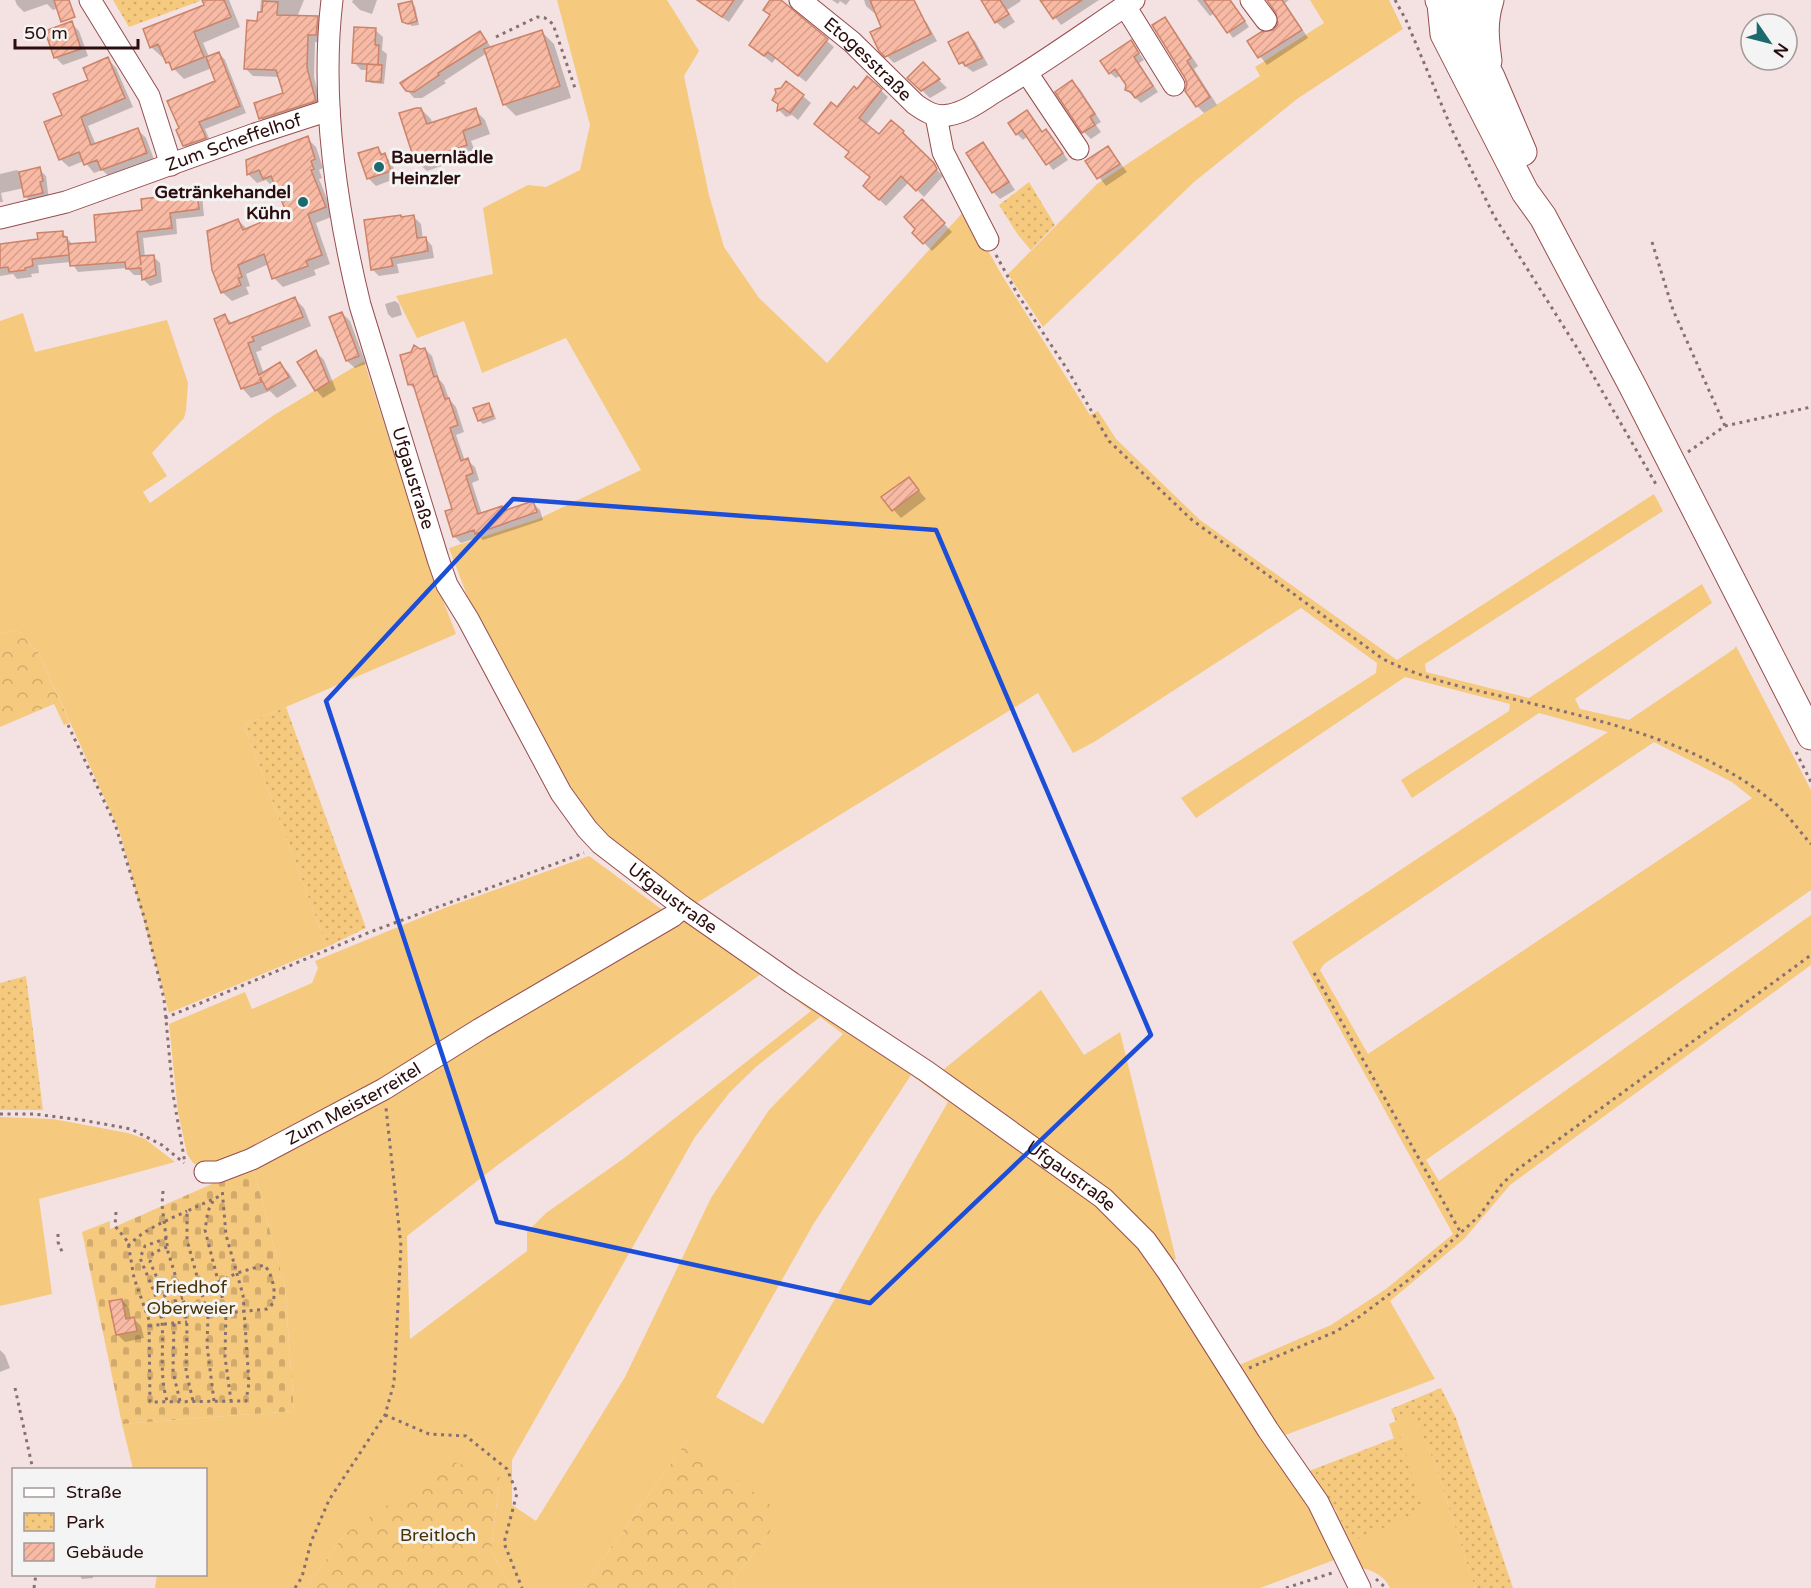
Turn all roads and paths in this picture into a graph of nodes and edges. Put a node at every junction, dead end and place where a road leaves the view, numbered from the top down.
1 (90, 0) edge
2 (332, 0) edge
3 (800, 0) edge
4 (1251, 0) edge
5 (1395, 0) edge
6 (1475, 0) edge
7 (1490, 0) edge
8 (1442, 1) edge
9 (1129, 3) edge
10 (1266, 20) dead end
11 (496, 37) dead end
12 (1026, 73) junction
13 (1491, 78) junction
14 (1174, 85) dead end
15 (576, 92) dead end
16 (329, 110) junction
17 (936, 116) junction
18 (1078, 149) dead end
19 (171, 165) junction
20 (1543, 217) junction
21 (0, 218) edge
22 (988, 240) joint
23 (1652, 242) dead end
24 (1811, 407) edge
25 (1725, 426) junction
26 (1665, 475) junction
27 (68, 725) dead end
28 (1803, 743) edge
29 (1811, 782) edge
30 (601, 844) junction
31 (1811, 844) edge
32 (683, 907) junction
33 (1811, 955) edge
34 (1314, 973) dead end
35 (165, 1018) junction
36 (384, 1089) junction
37 (0, 1114) edge
38 (184, 1163) junction
39 (212, 1172) junction
40 (163, 1191) dead end
41 (222, 1194) junction
42 (214, 1199) junction
43 (187, 1211) junction
44 (116, 1212) dead end
45 (165, 1221) junction
46 (1461, 1233) junction
47 (58, 1234) dead end
48 (167, 1238) junction
49 (128, 1246) junction
50 (167, 1247) junction
51 (63, 1254) dead end
52 (237, 1273) junction
53 (218, 1282) junction
54 (183, 1298) junction
55 (168, 1303) junction
56 (159, 1307) junction
57 (146, 1312) junction
58 (244, 1312) junction
59 (226, 1313) junction
60 (187, 1322) junction
61 (162, 1323) junction
62 (174, 1323) junction
63 (149, 1326) junction
64 (1233, 1375) junction
65 (15, 1388) dead end
66 (167, 1401) junction
67 (180, 1401) junction
68 (194, 1401) junction
69 (214, 1401) junction
70 (231, 1401) junction
71 (385, 1415) junction
72 (33, 1468) edge
73 (295, 1588) edge
74 (522, 1588) edge
75 (1360, 1588) edge

1 - 19 street
2 - 16 street, Ufgaustraße
3 - 17 street, Etogesstraße
4 - 10 street
5 - 26 path
6 - 8 street
7 - 13 main road
8 - 13 main road
8 - 20 main road
9 - 12 street
9 - 14 street
11 - 15 path
12 - 17 street
12 - 18 street
13 - 20 main road
16 - 19 street, Zum Scheffelhof
16 - 30 street, Ufgaustraße
17 - 22 street
19 - 21 street, Zum Scheffelhof
20 - 26 main road
22 - 31 path
23 - 25 path
24 - 25 path
25 - 26 path
26 - 28 main road
27 - 35 path
28 - 29 path
30 - 32 street, Ufgaustraße
30 - 35 path
32 - 36 street, Zum Meisterreitel
32 - 64 street, Ufgaustraße
33 - 46 path
34 - 46 path
35 - 38 path
36 - 39 street, Zum Meisterreitel
36 - 71 path
37 - 38 path
38 - 39 path
39 - 41 path
40 - 45 path
41 - 42 path
41 - 52 path
42 - 43 path
42 - 53 path
43 - 45 path
43 - 69 path
44 - 49 path
45 - 48 path
45 - 49 path
46 - 64 path
47 - 51 path
48 - 50 path
48 - 56 path
49 - 57 path
50 - 54 path
50 - 55 path
52 - 53 path
52 - 58 path
52 - 58 path
53 - 59 path
54 - 55 path
54 - 60 path
55 - 56 path
56 - 57 path
56 - 61 path
57 - 63 path
58 - 59 path
58 - 70 path
59 - 70 path
60 - 62 path
60 - 68 path
61 - 62 path
61 - 63 path
61 - 66 path
62 - 67 path
63 - 66 path
64 - 75 street, Ufgaustraße
65 - 72 path
66 - 67 path
67 - 68 path
68 - 69 path
69 - 70 path
71 - 73 path
71 - 74 path

